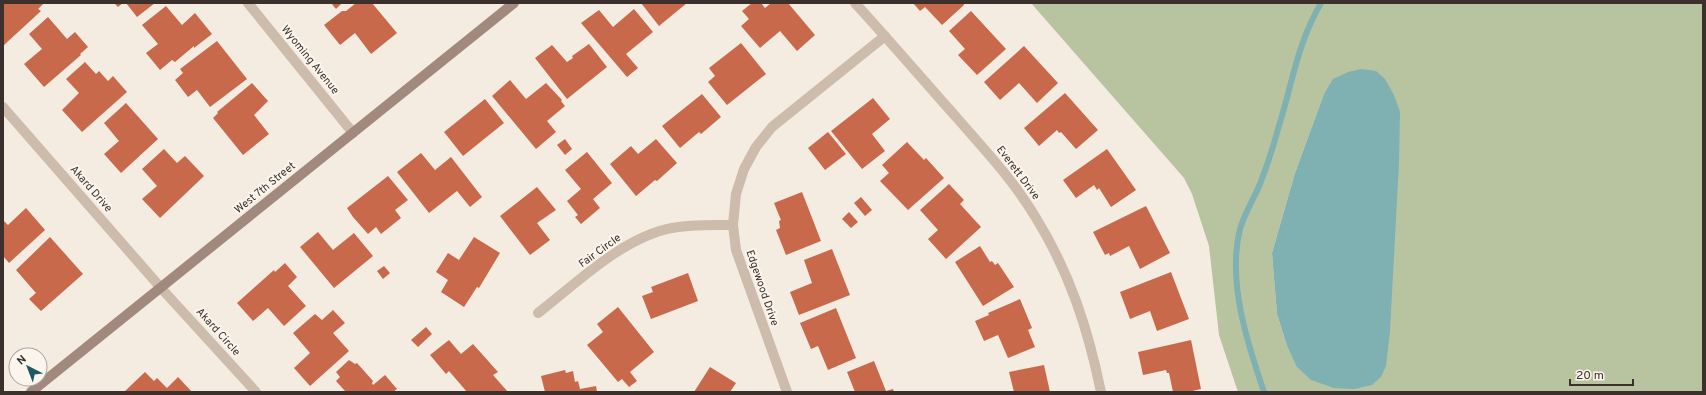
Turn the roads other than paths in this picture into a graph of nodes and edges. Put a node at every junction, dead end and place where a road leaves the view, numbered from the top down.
1 (248, 3) edge
2 (514, 3) edge
3 (855, 3) edge
4 (885, 36) junction
5 (3, 107) edge
6 (353, 133) junction
7 (733, 225) junction
8 (161, 288) junction
9 (538, 314) dead end
10 (31, 392) edge
11 (256, 392) edge
12 (787, 392) edge
13 (1101, 392) edge

1 - 6 street, Wyoming Avenue
2 - 6 main road, West 7th Street
3 - 4 street, Everett Drive
4 - 7 street, Edgewood Drive
4 - 13 street, Everett Drive
5 - 8 street, Akard Drive
6 - 8 main road, West 7th Street
7 - 9 street, Fair Circle
7 - 12 street, Edgewood Drive
8 - 10 main road, West 7th Street
8 - 11 street, Akard Circle

